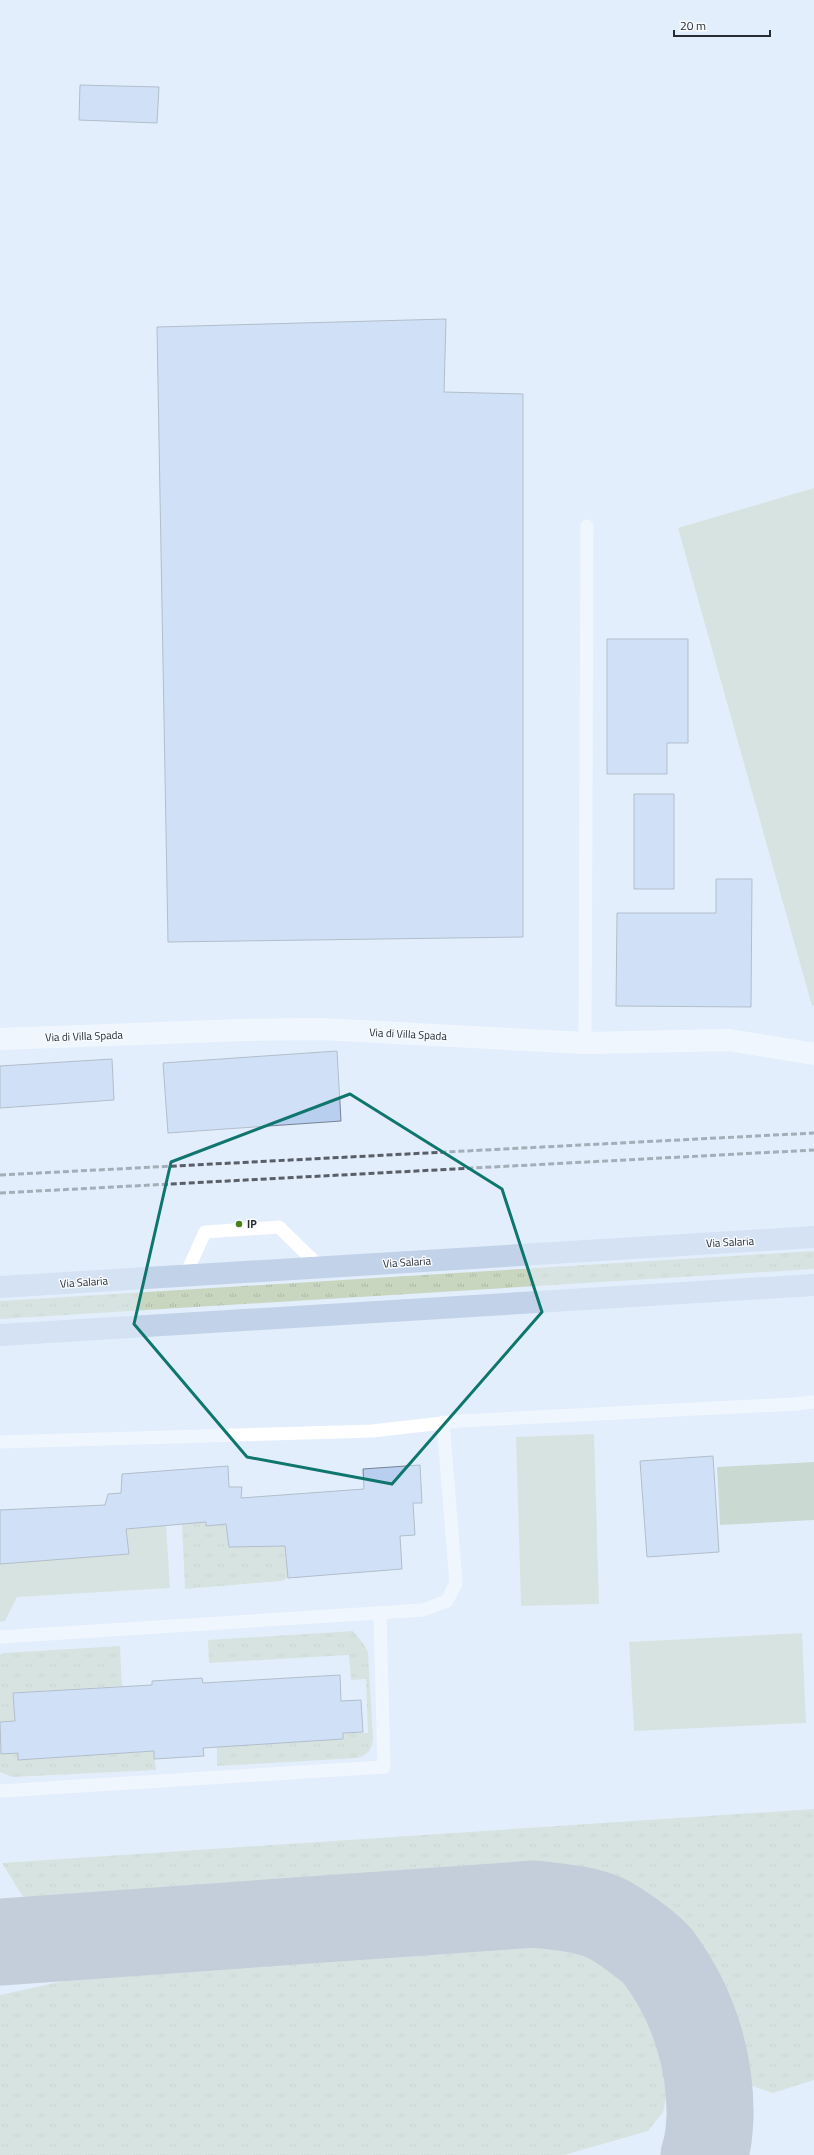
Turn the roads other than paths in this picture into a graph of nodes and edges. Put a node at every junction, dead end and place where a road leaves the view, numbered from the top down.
1 (587, 526) dead end
2 (0, 1040) edge
3 (585, 1043) junction
4 (814, 1054) edge
5 (814, 1237) edge
6 (320, 1267) junction
7 (185, 1276) junction
8 (814, 1285) edge
9 (0, 1287) edge
10 (0, 1335) edge
11 (814, 1402) edge
12 (444, 1422) junction
13 (0, 1442) edge
14 (380, 1613) junction
15 (0, 1637) edge
16 (0, 1791) edge

1 - 3 lane
2 - 3 street, Via di Villa Spada
3 - 4 street, Via di Villa Spada
5 - 6 main road, Via Salaria
6 - 7 main road, Via Salaria
6 - 7 lane
7 - 9 main road, Via Salaria
8 - 10 main road
11 - 12 lane
12 - 13 lane
12 - 14 lane
14 - 15 lane
14 - 16 lane

